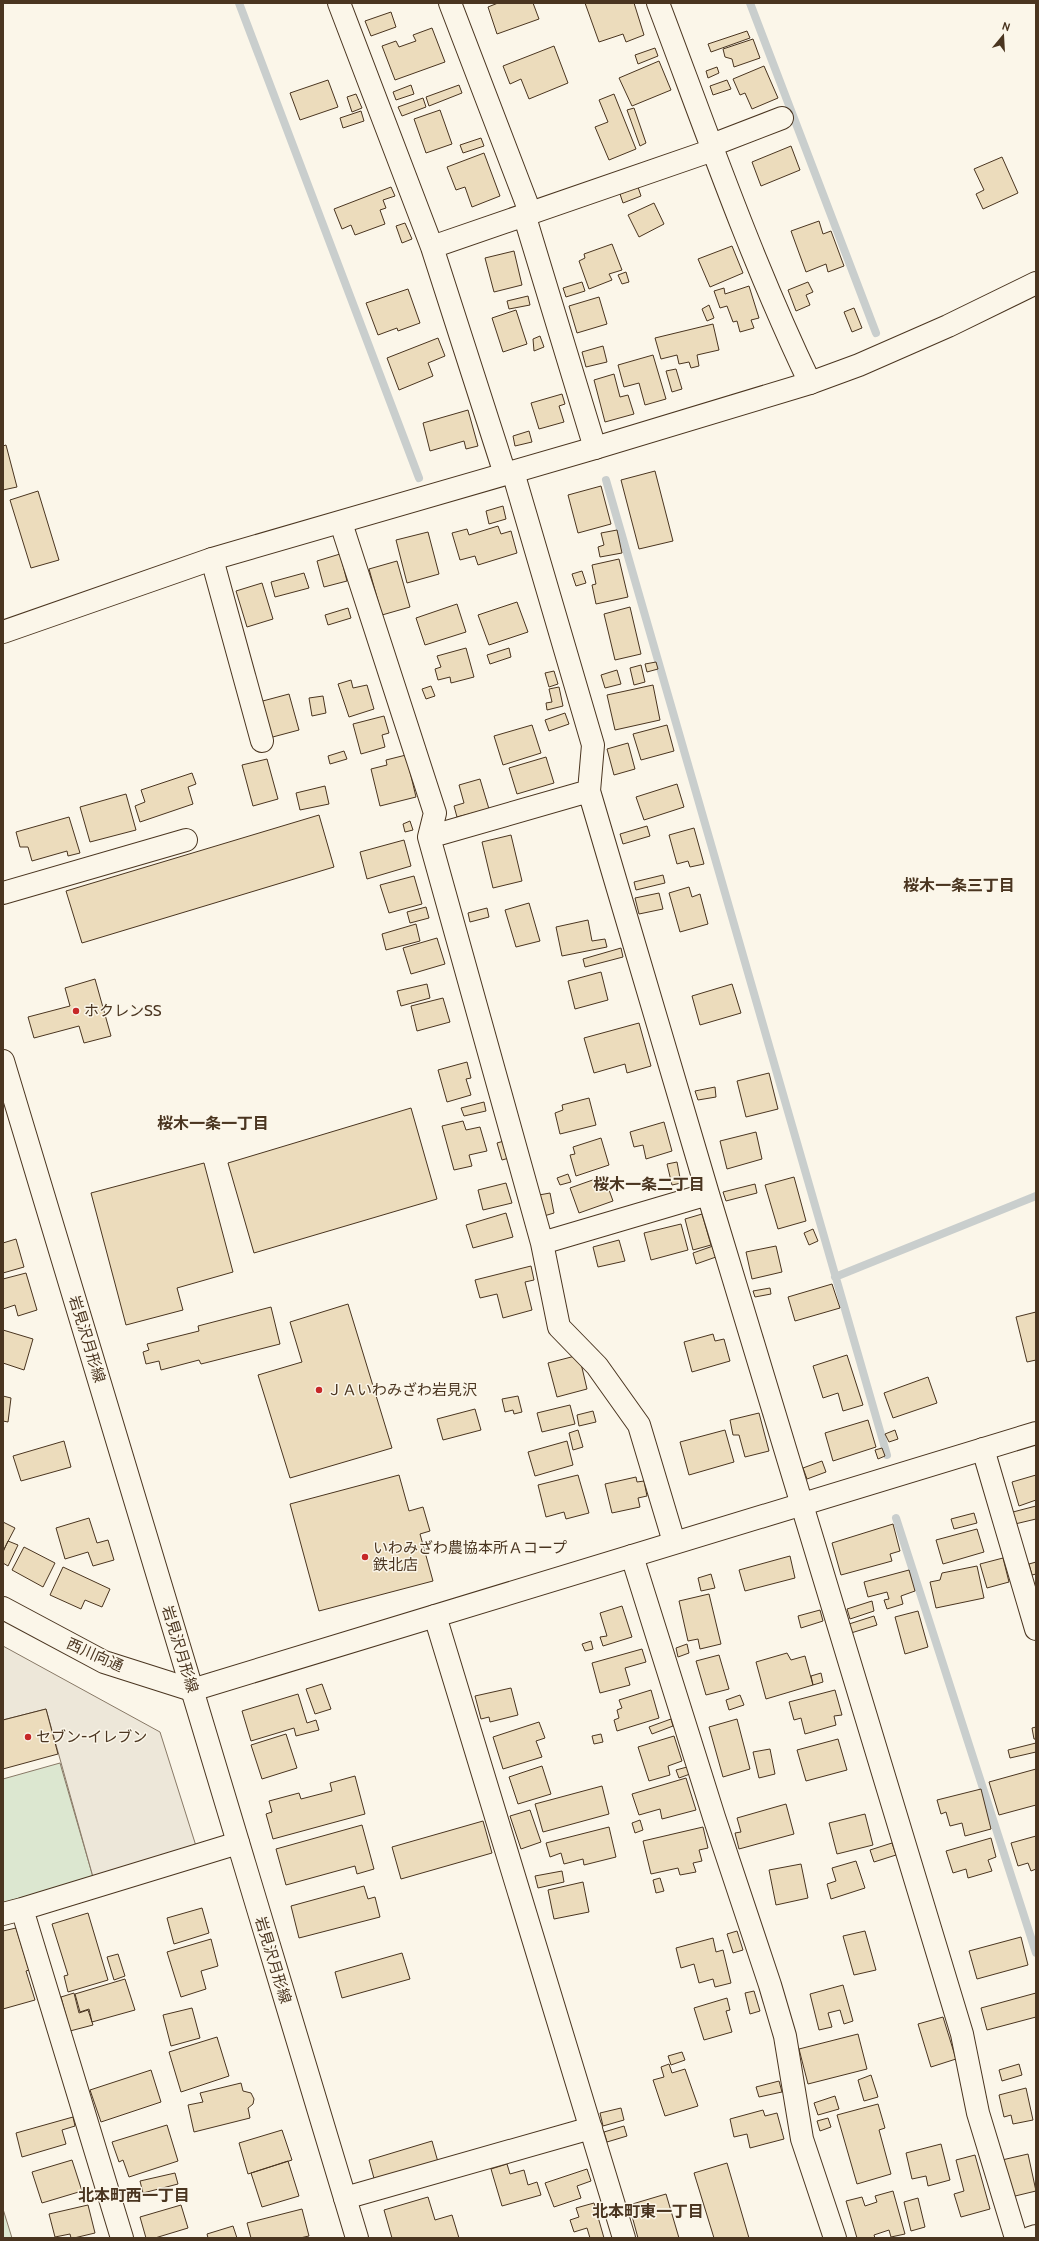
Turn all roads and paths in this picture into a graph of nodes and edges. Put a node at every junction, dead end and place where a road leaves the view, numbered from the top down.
1 (339, 3) edge
2 (450, 3) edge
3 (658, 3) edge
4 (782, 118) dead end
5 (712, 148) junction
6 (527, 214) junction
7 (432, 247) junction
8 (1036, 283) edge
9 (810, 383) junction
10 (595, 448) junction
11 (509, 473) junction
12 (341, 523) junction
13 (212, 559) junction
14 (3, 632) edge
15 (262, 741) dead end
16 (589, 791) junction
17 (428, 837) junction
18 (186, 840) dead end
19 (3, 893) edge
20 (3, 1061) edge
21 (708, 1194) junction
22 (542, 1243) junction
23 (1036, 1433) edge
24 (983, 1449) junction
25 (803, 1504) junction
26 (674, 1542) junction
27 (632, 1556) junction
28 (3, 1608) edge
29 (435, 1616) junction
30 (1036, 1629) edge
31 (192, 1690) junction
32 (238, 1843) junction
33 (13, 1912) edge
34 (591, 2128) junction
35 (345, 2198) junction
36 (1036, 2236) edge
37 (122, 2238) edge
38 (356, 2238) edge
39 (624, 2238) edge
40 (835, 2238) edge
41 (1016, 2238) edge
42 (1030, 2238) edge

1 - 7 street
2 - 6 street
3 - 5 street
4 - 5 street
5 - 6 street
5 - 9 street
6 - 7 street
6 - 10 street
7 - 11 street
8 - 9 street
9 - 10 street
10 - 11 street
11 - 12 street
11 - 16 street
12 - 13 street
12 - 17 street
13 - 14 street
13 - 15 street
16 - 17 street
16 - 21 street
17 - 22 street
18 - 19 street
20 - 31 street, 岩見沢月形線
21 - 22 street
21 - 25 street
22 - 26 street
23 - 24 street
24 - 25 street
24 - 30 street
25 - 26 street
25 - 41 street
26 - 27 street
27 - 29 street
27 - 40 street
28 - 31 street, 西川向通
29 - 31 street
29 - 34 street
31 - 32 street, 岩見沢月形線
32 - 33 street
32 - 35 street, 岩見沢月形線
33 - 37 street
34 - 35 street
34 - 39 street
35 - 38 street, 岩見沢月形線
36 - 42 street

